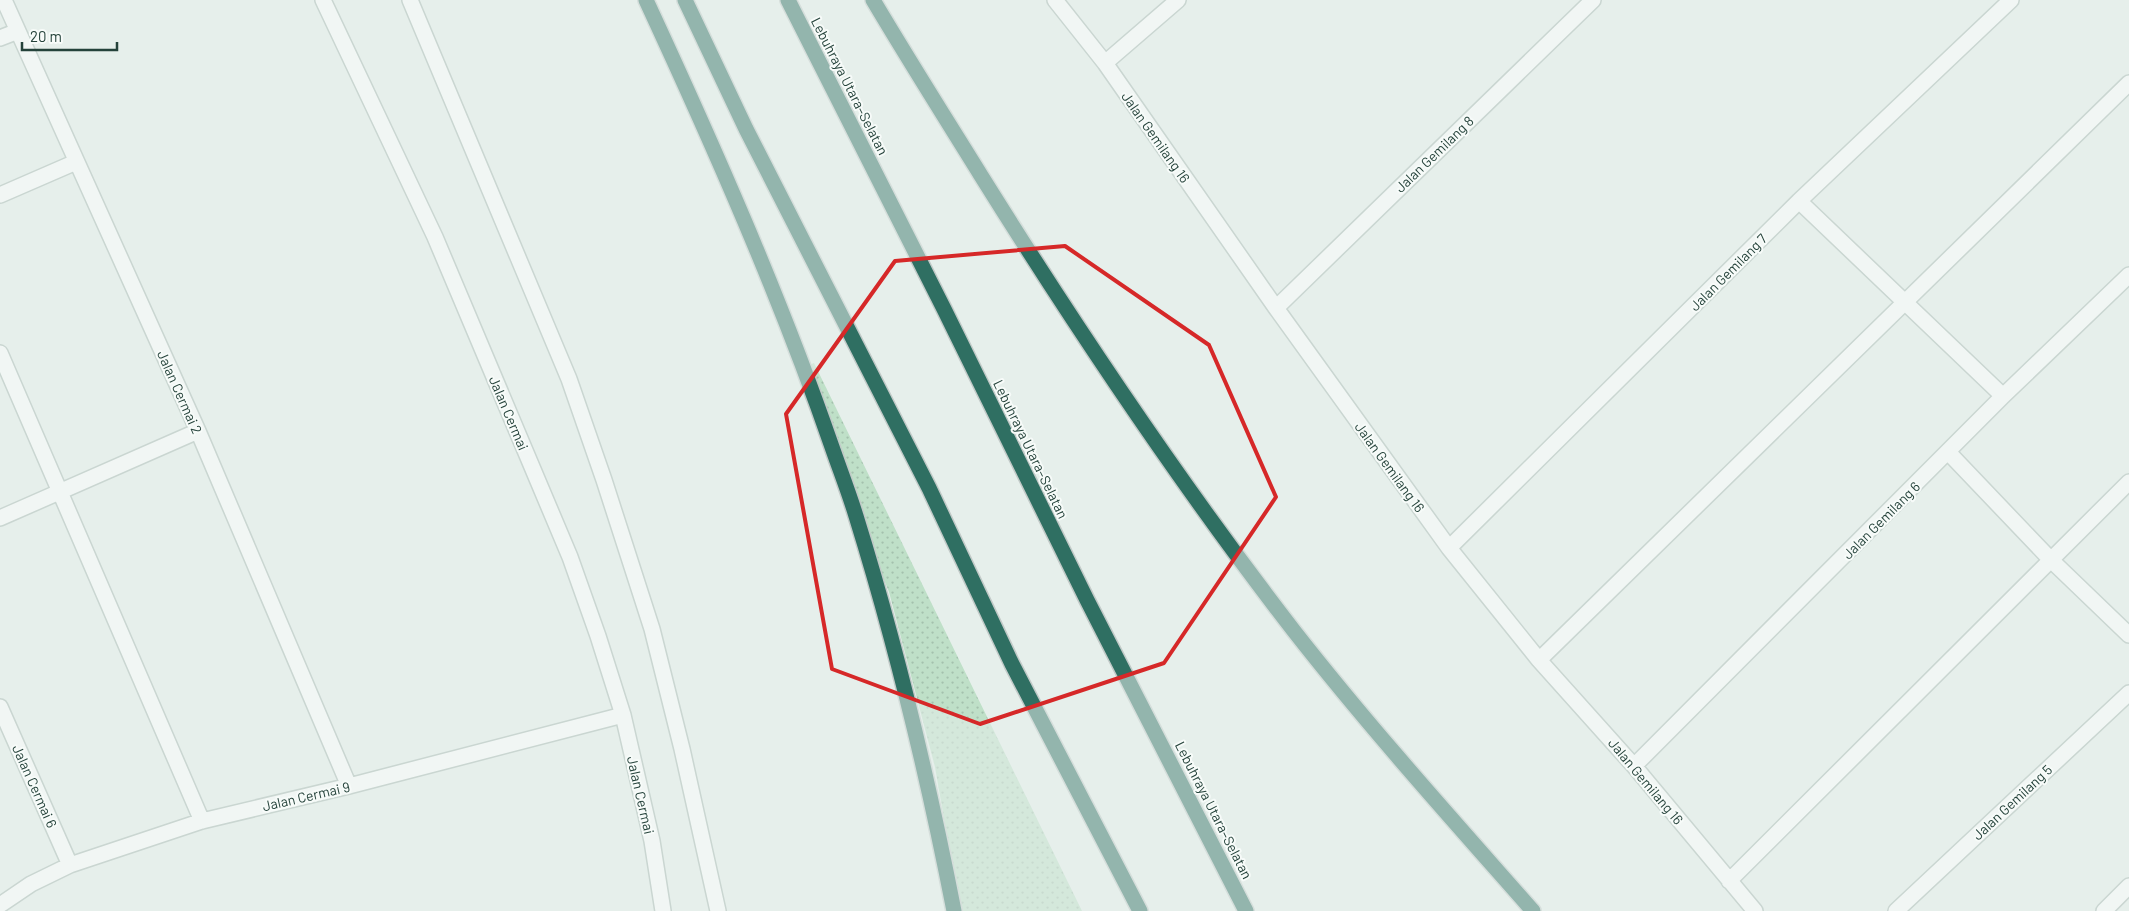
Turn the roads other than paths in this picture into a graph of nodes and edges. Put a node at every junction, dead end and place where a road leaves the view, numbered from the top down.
1 (4, 0) edge
2 (323, 0) edge
3 (410, 0) edge
4 (646, 0) edge
5 (685, 0) edge
6 (788, 0) edge
7 (874, 0) edge
8 (1055, 0) edge
9 (1178, 0) edge
10 (1593, 0) edge
11 (2011, 0) edge
12 (18, 31) junction
13 (0, 38) edge
14 (1105, 63) junction
15 (2129, 83) edge
16 (76, 162) junction
17 (0, 195) edge
18 (1799, 201) junction
19 (2129, 275) edge
20 (1903, 302) junction
21 (1276, 308) junction
22 (0, 353) edge
23 (2002, 396) junction
24 (198, 431) junction
25 (1948, 452) junction
26 (2129, 482) edge
27 (60, 493) junction
28 (0, 518) edge
29 (1449, 548) junction
30 (2051, 560) junction
31 (2129, 635) edge
32 (1539, 660) junction
33 (2129, 693) edge
34 (0, 707) edge
35 (623, 715) junction
36 (1634, 766) junction
37 (349, 786) junction
38 (202, 821) junction
39 (70, 865) junction
40 (1729, 881) junction
41 (2129, 886) edge
42 (0, 905) edge
43 (663, 911) edge
44 (718, 911) edge
45 (954, 911) edge
46 (1140, 911) edge
47 (1246, 911) edge
48 (1533, 911) edge
49 (1755, 911) edge
50 (1896, 911) edge
51 (2104, 911) edge

1 - 12 street, Jalan Cermai 2
2 - 35 street, Jalan Cermai
3 - 44 street
4 - 45 highway
5 - 46 highway
6 - 47 highway, Lebuhraya Utara–Selatan
7 - 48 highway
8 - 14 street, Jalan Gemilang 16
9 - 14 street
10 - 21 street, Jalan Gemilang 8
11 - 18 street, Jalan Gemilang 7
12 - 13 street
12 - 16 street, Jalan Cermai 2
14 - 21 street, Jalan Gemilang 16
15 - 20 street
16 - 17 street
16 - 24 street, Jalan Cermai 2
18 - 20 street
18 - 29 street, Jalan Gemilang 7
19 - 23 street, Jalan Gemilang 6
20 - 23 street
20 - 32 street
21 - 29 street, Jalan Gemilang 16
22 - 27 street
23 - 25 street, Jalan Gemilang 6
24 - 27 street
24 - 37 street, Jalan Cermai 2
25 - 30 street
25 - 36 street, Jalan Gemilang 6
26 - 30 street
27 - 28 street
27 - 38 street
29 - 32 street, Jalan Gemilang 16
30 - 31 street
30 - 40 street
32 - 36 street, Jalan Gemilang 16
33 - 50 street, Jalan Gemilang 5
34 - 39 street, Jalan Cermai 6
35 - 37 street, Jalan Cermai 9
35 - 43 street, Jalan Cermai
36 - 40 street, Jalan Gemilang 16
37 - 38 street, Jalan Cermai 9
38 - 39 street, Jalan Cermai 9
39 - 42 street, Jalan Cermai 9
40 - 49 street, Jalan Gemilang 16
41 - 51 street

